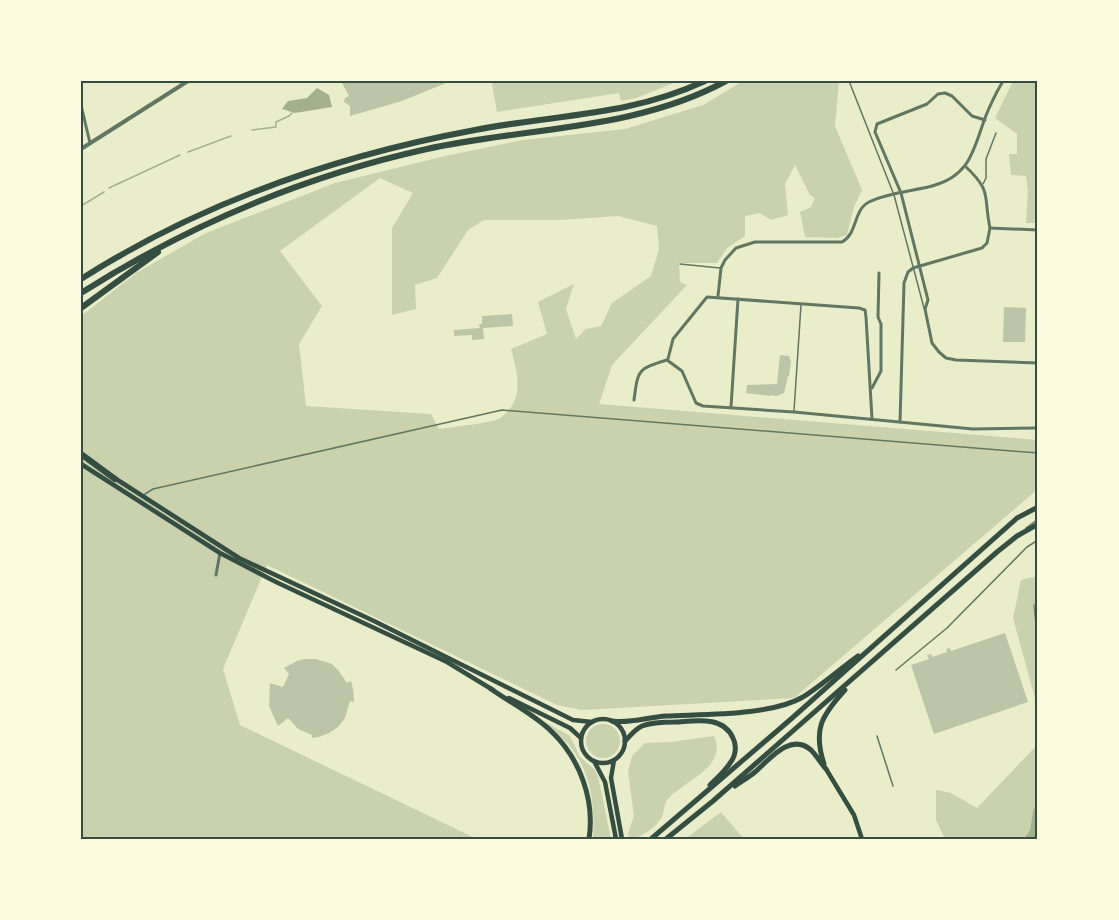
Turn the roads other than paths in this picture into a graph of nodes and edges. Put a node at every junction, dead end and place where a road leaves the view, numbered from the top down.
1 (188, 81) edge
2 (705, 81) edge
3 (726, 81) edge
4 (849, 81) edge
5 (1003, 81) edge
6 (81, 105) edge
7 (985, 120) junction
8 (996, 133) dead end
9 (90, 143) junction
10 (81, 149) edge
11 (965, 166) junction
12 (982, 185) junction
13 (901, 194) junction
14 (894, 195) junction
15 (990, 228) junction
16 (1038, 230) edge
17 (173, 240) junction
18 (680, 264) dead end
19 (920, 266) junction
20 (721, 268) junction
21 (913, 268) junction
22 (879, 273) dead end
23 (81, 279) edge
24 (81, 293) edge
25 (718, 296) junction
26 (738, 298) junction
27 (801, 304) junction
28 (81, 308) edge
29 (924, 309) junction
30 (667, 360) junction
31 (1038, 363) edge
32 (871, 390) junction
33 (634, 400) dead end
34 (731, 407) junction
35 (794, 412) junction
36 (872, 419) junction
37 (900, 422) junction
38 (1038, 428) edge
39 (1038, 453) edge
40 (81, 456) edge
41 (81, 464) edge
42 (115, 479) joint
43 (142, 496) junction
44 (1038, 507) edge
45 (1038, 519) edge
46 (1038, 524) edge
47 (1017, 536) junction
48 (1038, 540) edge
49 (220, 553) junction
50 (216, 575) dead end
51 (884, 637) junction
52 (896, 670) dead end
53 (862, 671) junction
54 (490, 689) junction
55 (612, 721) junction
56 (592, 722) junction
57 (877, 736) dead end
58 (581, 738) junction
59 (625, 741) junction
60 (614, 760) junction
61 (594, 761) junction
62 (825, 769) junction
63 (893, 786) dead end
64 (697, 800) junction
65 (713, 801) junction
66 (590, 839) edge
67 (616, 839) edge
68 (622, 839) edge
69 (651, 839) edge
70 (666, 839) edge
71 (862, 839) edge

1 - 9 street
2 - 23 highway
3 - 17 highway
4 - 14 lane
5 - 7 street
6 - 9 street
7 - 11 street
7 - 13 street
8 - 12 lane
9 - 10 street
11 - 12 street
11 - 13 street
12 - 15 street
13 - 14 street
13 - 19 street
14 - 20 street
14 - 21 lane
15 - 16 street
15 - 19 street
17 - 24 highway
17 - 28 highway
18 - 20 lane
19 - 21 street
19 - 29 street
20 - 25 street
21 - 29 lane
21 - 37 street
22 - 32 street
25 - 26 street
25 - 30 street
26 - 27 street
26 - 34 street
27 - 32 street
27 - 35 lane
29 - 31 street
30 - 33 street
30 - 34 street
32 - 36 street
34 - 35 street
35 - 36 street
36 - 37 street
37 - 38 street
39 - 43 lane
40 - 42 highway
41 - 49 main road
42 - 43 main road
43 - 56 main road
44 - 51 main road
45 - 47 lane
46 - 47 main road
47 - 53 main road
48 - 52 lane
49 - 50 street
49 - 54 main road
51 - 55 main road
51 - 64 main road
53 - 62 main road
53 - 65 main road
54 - 58 main road
54 - 66 main road
55 - 56 main road
55 - 59 main road
56 - 58 main road
57 - 63 lane
58 - 61 main road
59 - 60 main road
59 - 64 main road
60 - 61 main road
60 - 68 main road
61 - 67 main road
62 - 65 main road
62 - 71 main road
64 - 69 main road
65 - 70 main road

